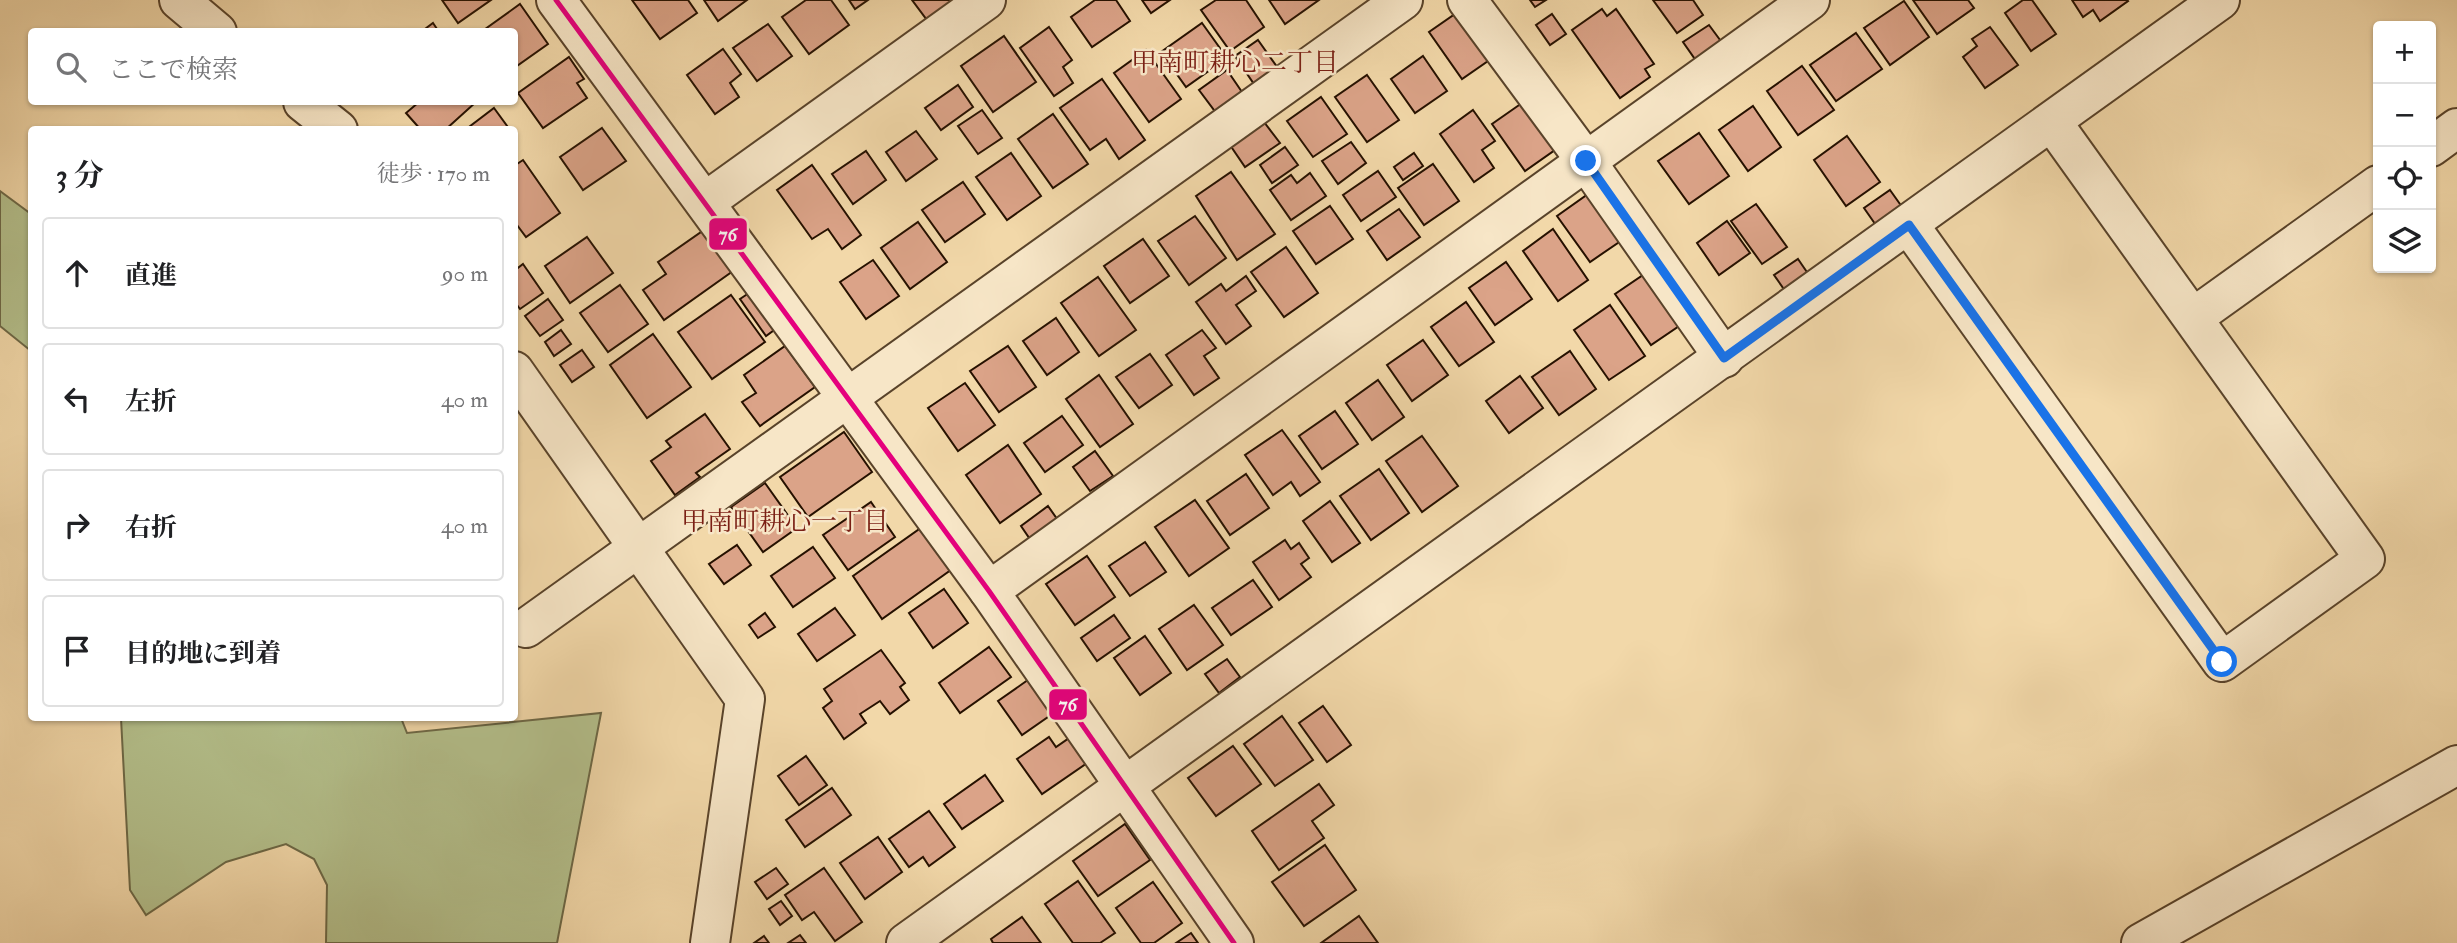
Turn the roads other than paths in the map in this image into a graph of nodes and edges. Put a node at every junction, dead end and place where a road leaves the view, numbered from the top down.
1 (179, 0) edge
2 (986, 0) edge
3 (1402, 0) edge
4 (1467, 0) edge
5 (1810, 0) edge
6 (2220, 0) edge
7 (565, 3) edge
8 (212, 28) edge
9 (307, 105) edge
10 (2052, 122) junction
11 (333, 126) edge
12 (2457, 128) edge
13 (2436, 143) edge
14 (1586, 161) junction
15 (2373, 189) edge
16 (705, 202) junction
17 (1909, 225) junction
18 (2194, 317) junction
19 (1724, 358) junction
20 (518, 377) edge
21 (848, 400) junction
22 (639, 546) junction
23 (989, 591) junction
24 (526, 628) dead end
25 (2457, 765) edge
26 (1124, 788) junction
27 (710, 943) edge
28 (906, 943) edge
29 (1234, 943) edge
30 (2141, 943) edge

1 - 8 street
2 - 16 street
3 - 21 street
4 - 14 street
5 - 14 street
6 - 10 street
7 - 16 street
9 - 11 street
10 - 17 street
10 - 18 street
12 - 13 street
14 - 19 street
14 - 23 street
15 - 18 street
16 - 21 street
17 - 18 street
17 - 19 street
19 - 26 street
20 - 22 street
21 - 22 street
21 - 23 street
22 - 24 street
22 - 27 street
23 - 26 street
25 - 30 street
26 - 28 street
26 - 29 street

